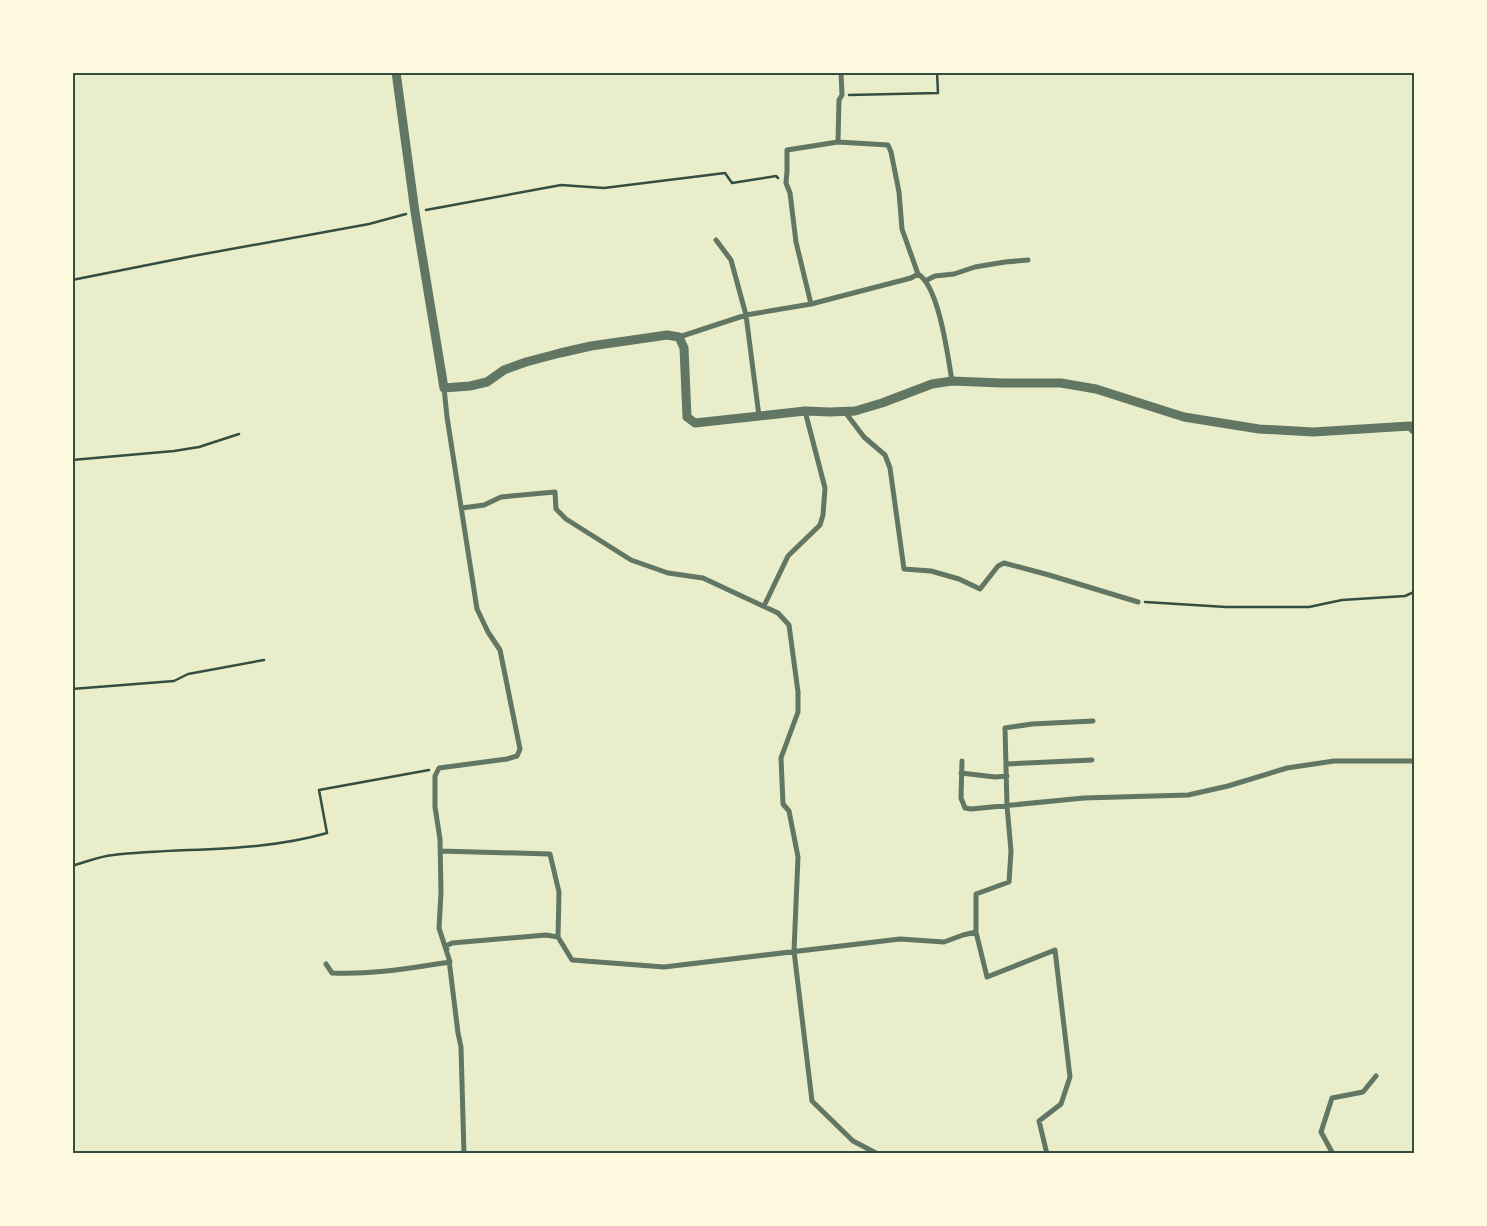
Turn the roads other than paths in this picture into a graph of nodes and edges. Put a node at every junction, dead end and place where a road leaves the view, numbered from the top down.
1 (396, 72) edge
2 (841, 72) edge
3 (838, 142) junction
4 (716, 240) dead end
5 (1028, 260) dead end
6 (918, 274) junction
7 (925, 281) junction
8 (811, 304) junction
9 (746, 315) junction
10 (679, 338) junction
11 (952, 381) junction
12 (444, 388) junction
13 (806, 411) junction
14 (845, 412) junction
15 (759, 416) junction
16 (1414, 430) edge
17 (462, 508) junction
18 (1138, 602) road end
19 (764, 606) junction
20 (1093, 721) dead end
21 (962, 760) dead end
22 (1092, 760) dead end
23 (1414, 761) edge
24 (1007, 764) junction
25 (961, 773) junction
26 (1007, 776) junction
27 (1007, 806) junction
28 (440, 851) junction
29 (976, 932) junction
30 (558, 937) junction
31 (794, 950) junction
32 (450, 962) junction
33 (326, 964) dead end
34 (1376, 1076) dead end
35 (464, 1154) edge
36 (878, 1154) edge
37 (1047, 1154) edge
38 (1333, 1154) edge

1 - 12 street
2 - 3 street
3 - 6 street
3 - 8 street
4 - 9 street
5 - 7 street
6 - 7 street
6 - 8 street
7 - 11 street
8 - 9 street
9 - 10 street
9 - 15 street
10 - 12 street
10 - 15 street
11 - 14 street
11 - 16 street
12 - 17 street
13 - 14 street
13 - 15 street
13 - 19 street
14 - 18 street
17 - 19 street
17 - 28 street
19 - 31 street
20 - 24 street
21 - 25 street
22 - 24 street
23 - 27 street
24 - 26 street
25 - 26 street
25 - 27 street
26 - 27 street
27 - 29 street
28 - 30 street
28 - 32 street
29 - 31 street
29 - 37 street
30 - 31 street
30 - 32 street
31 - 36 street
32 - 33 street
32 - 35 street
34 - 38 street

